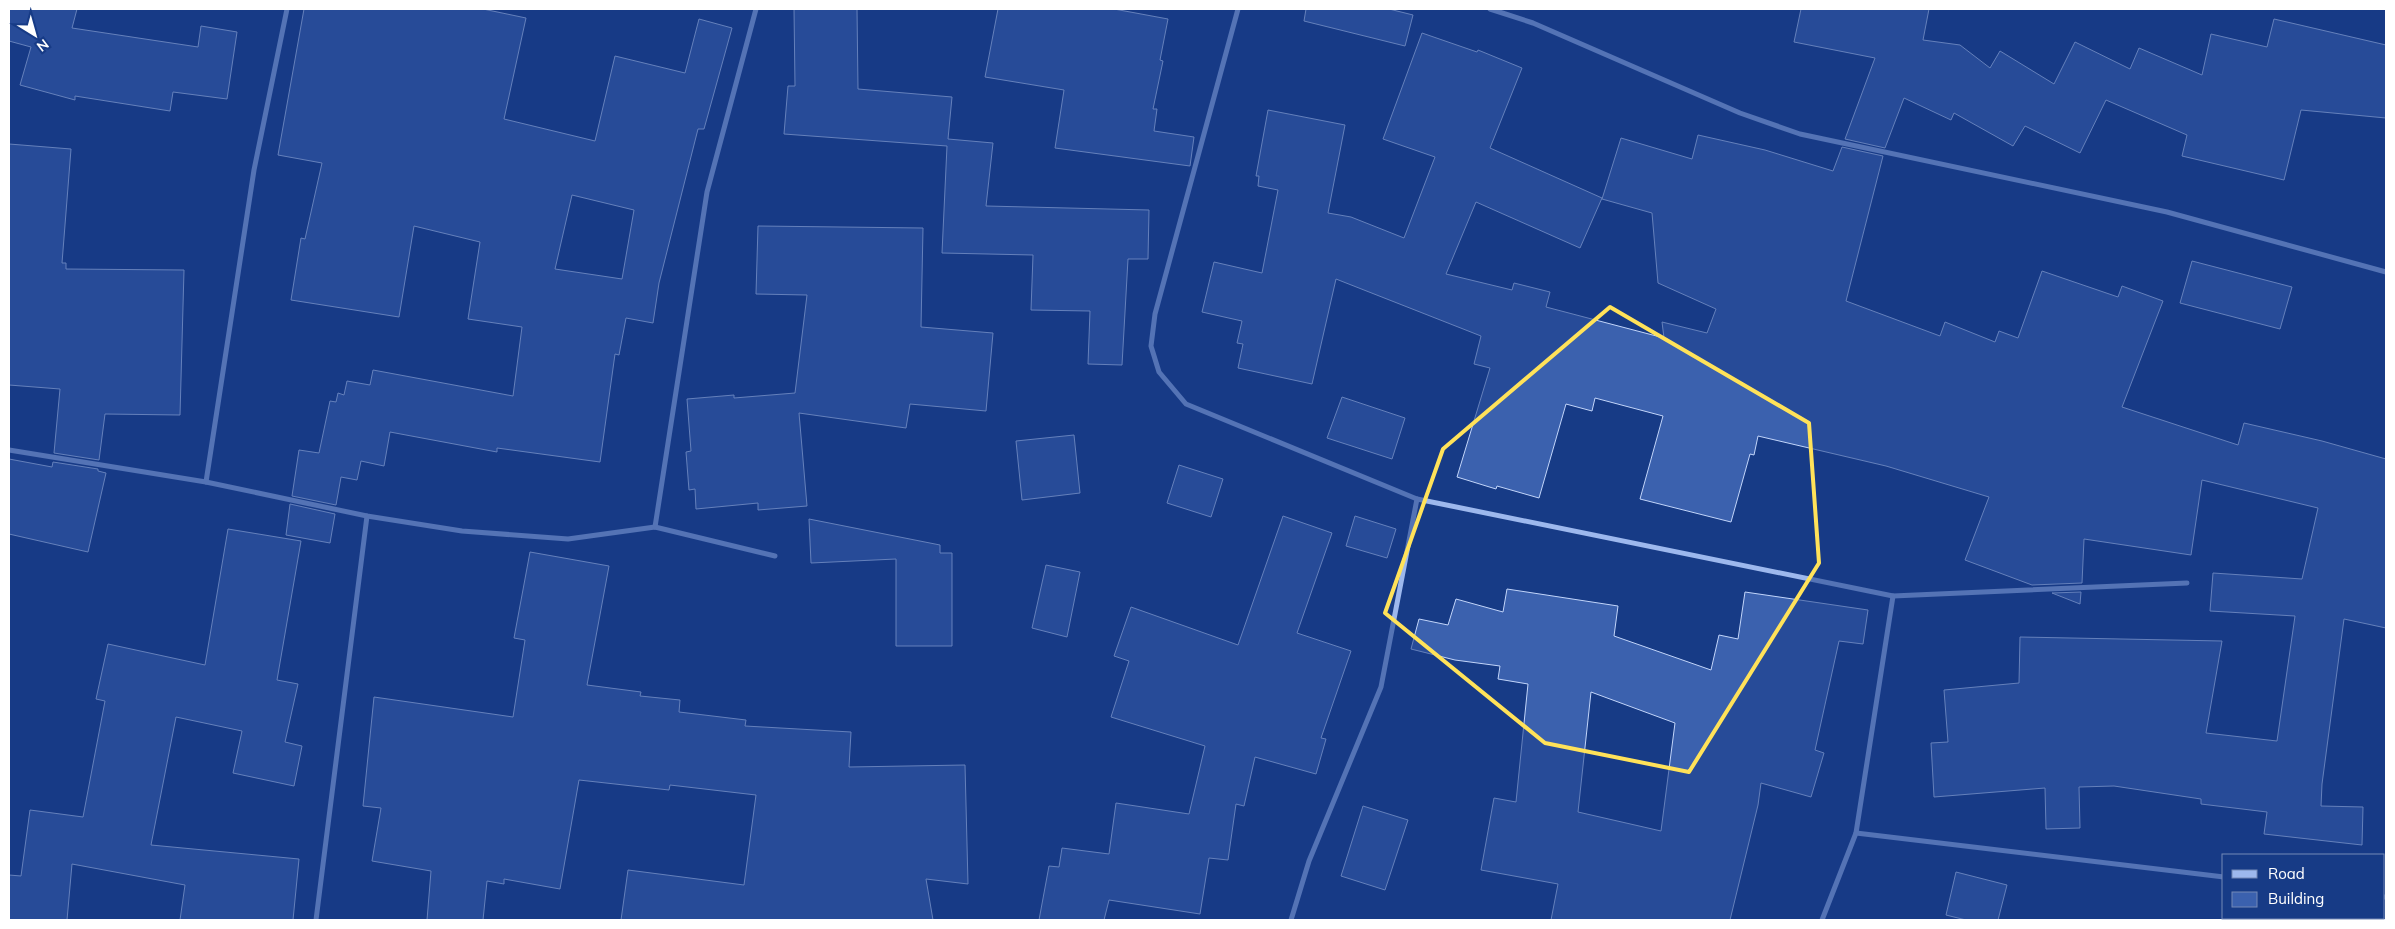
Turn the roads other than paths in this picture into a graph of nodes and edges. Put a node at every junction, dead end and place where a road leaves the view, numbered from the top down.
1 (287, 9) edge
2 (756, 9) edge
3 (1238, 9) edge
4 (1490, 9) edge
5 (2386, 272) edge
6 (9, 450) edge
7 (206, 482) junction
8 (1417, 499) junction
9 (367, 516) junction
10 (655, 527) junction
11 (775, 556) dead end
12 (2187, 583) dead end
13 (1893, 596) junction
14 (1856, 833) junction
15 (2222, 877) edge
16 (316, 920) edge
17 (1291, 920) edge
18 (1822, 920) edge

1 - 7 street
2 - 10 street
3 - 8 street
4 - 5 street
6 - 7 street
7 - 9 street
8 - 13 street
8 - 17 street
9 - 10 street
9 - 16 street
10 - 11 street
12 - 13 street
13 - 14 street
14 - 15 street
14 - 18 street

